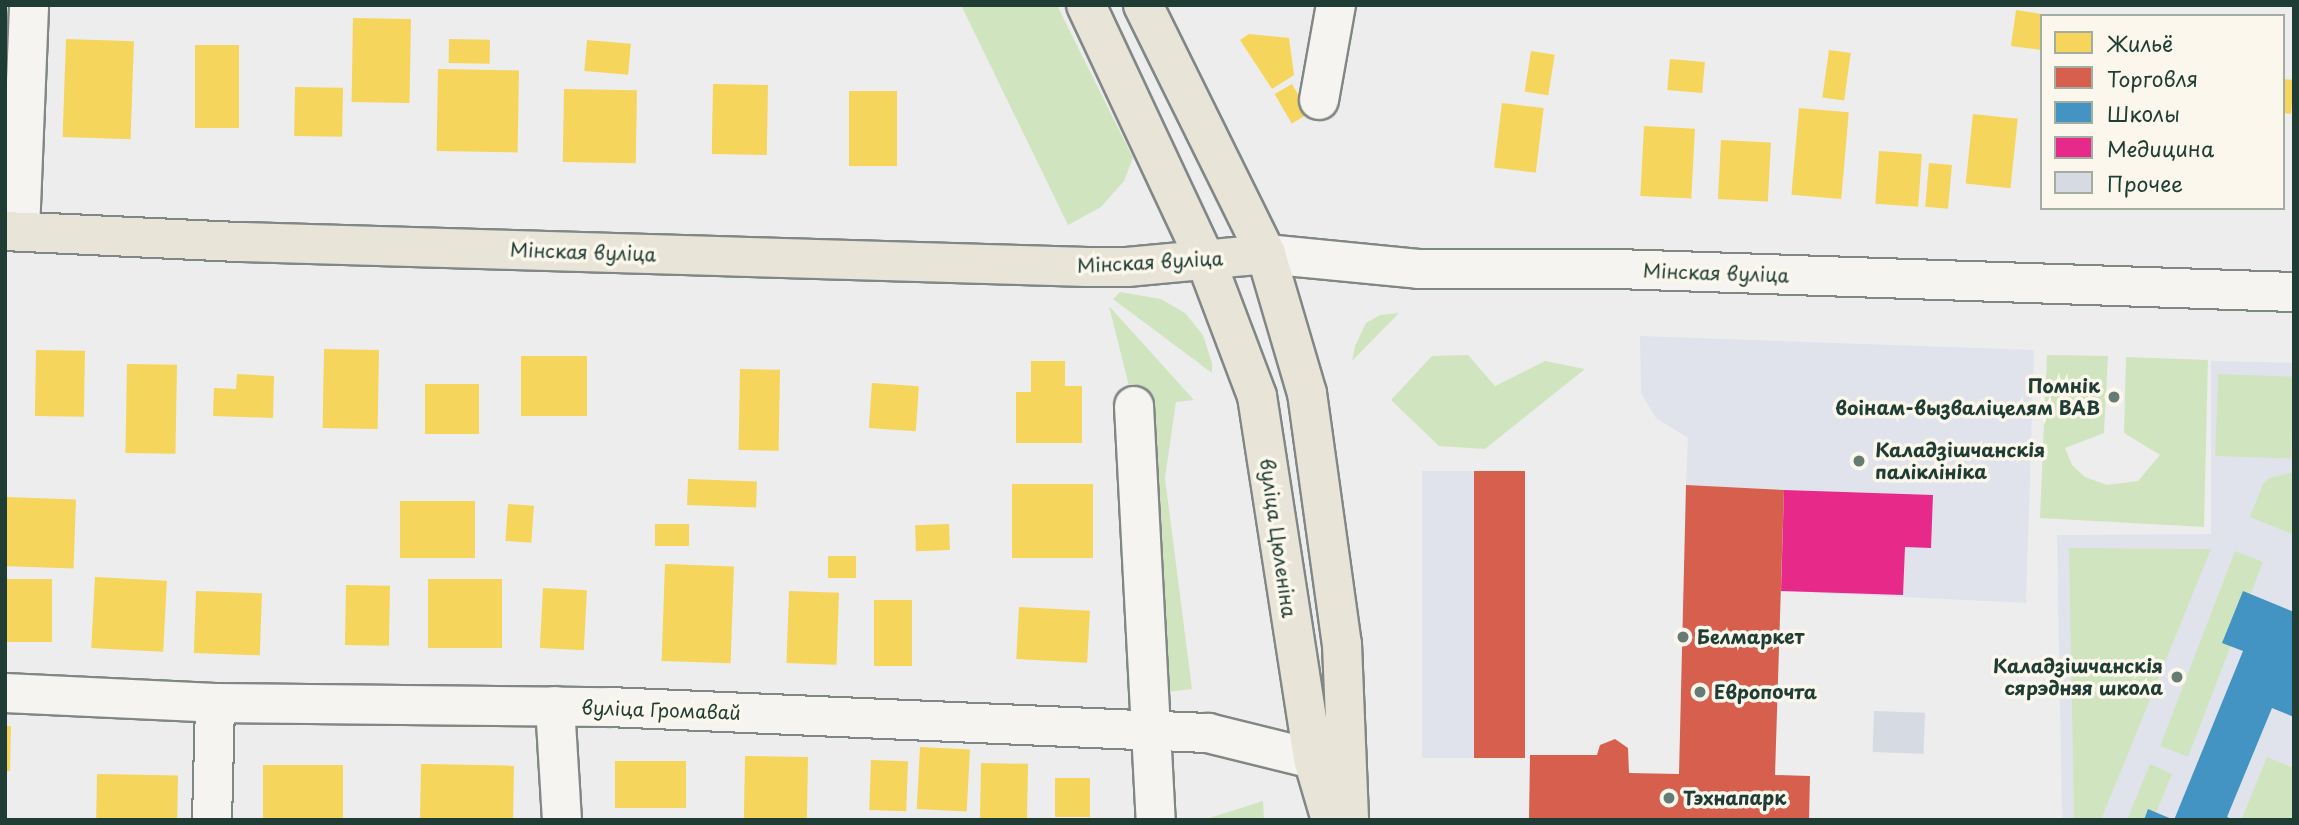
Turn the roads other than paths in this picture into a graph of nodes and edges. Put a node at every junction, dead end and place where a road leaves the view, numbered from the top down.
1 (29, 5) edge
2 (1086, 5) edge
3 (1143, 5) edge
4 (1336, 5) edge
5 (1319, 100) dead end
6 (12, 231) edge
7 (1266, 254) junction
8 (1206, 261) junction
9 (2294, 292) edge
10 (1134, 407) dead end
11 (5, 693) edge
12 (215, 703) junction
13 (555, 706) junction
14 (1149, 731) junction
15 (1313, 759) junction
16 (212, 820) edge
17 (562, 820) edge
18 (1156, 820) edge
19 (1331, 820) edge
20 (1349, 820) edge

1 - 6 street
2 - 8 main road, вуліца Цюленіна
3 - 7 main road
4 - 5 street
6 - 8 main road, Мінская вуліца
7 - 8 main road, Мінская вуліца
7 - 9 street, Мінская вуліца
7 - 20 main road
8 - 15 main road, вуліца Цюленіна
10 - 14 street
11 - 12 street, вуліца Громавай
12 - 13 street, вуліца Громавай
12 - 16 street
13 - 14 street, вуліца Громавай
13 - 17 street
14 - 15 street, вуліца Громавай
14 - 18 street
15 - 19 main road, вуліца Цюленіна

